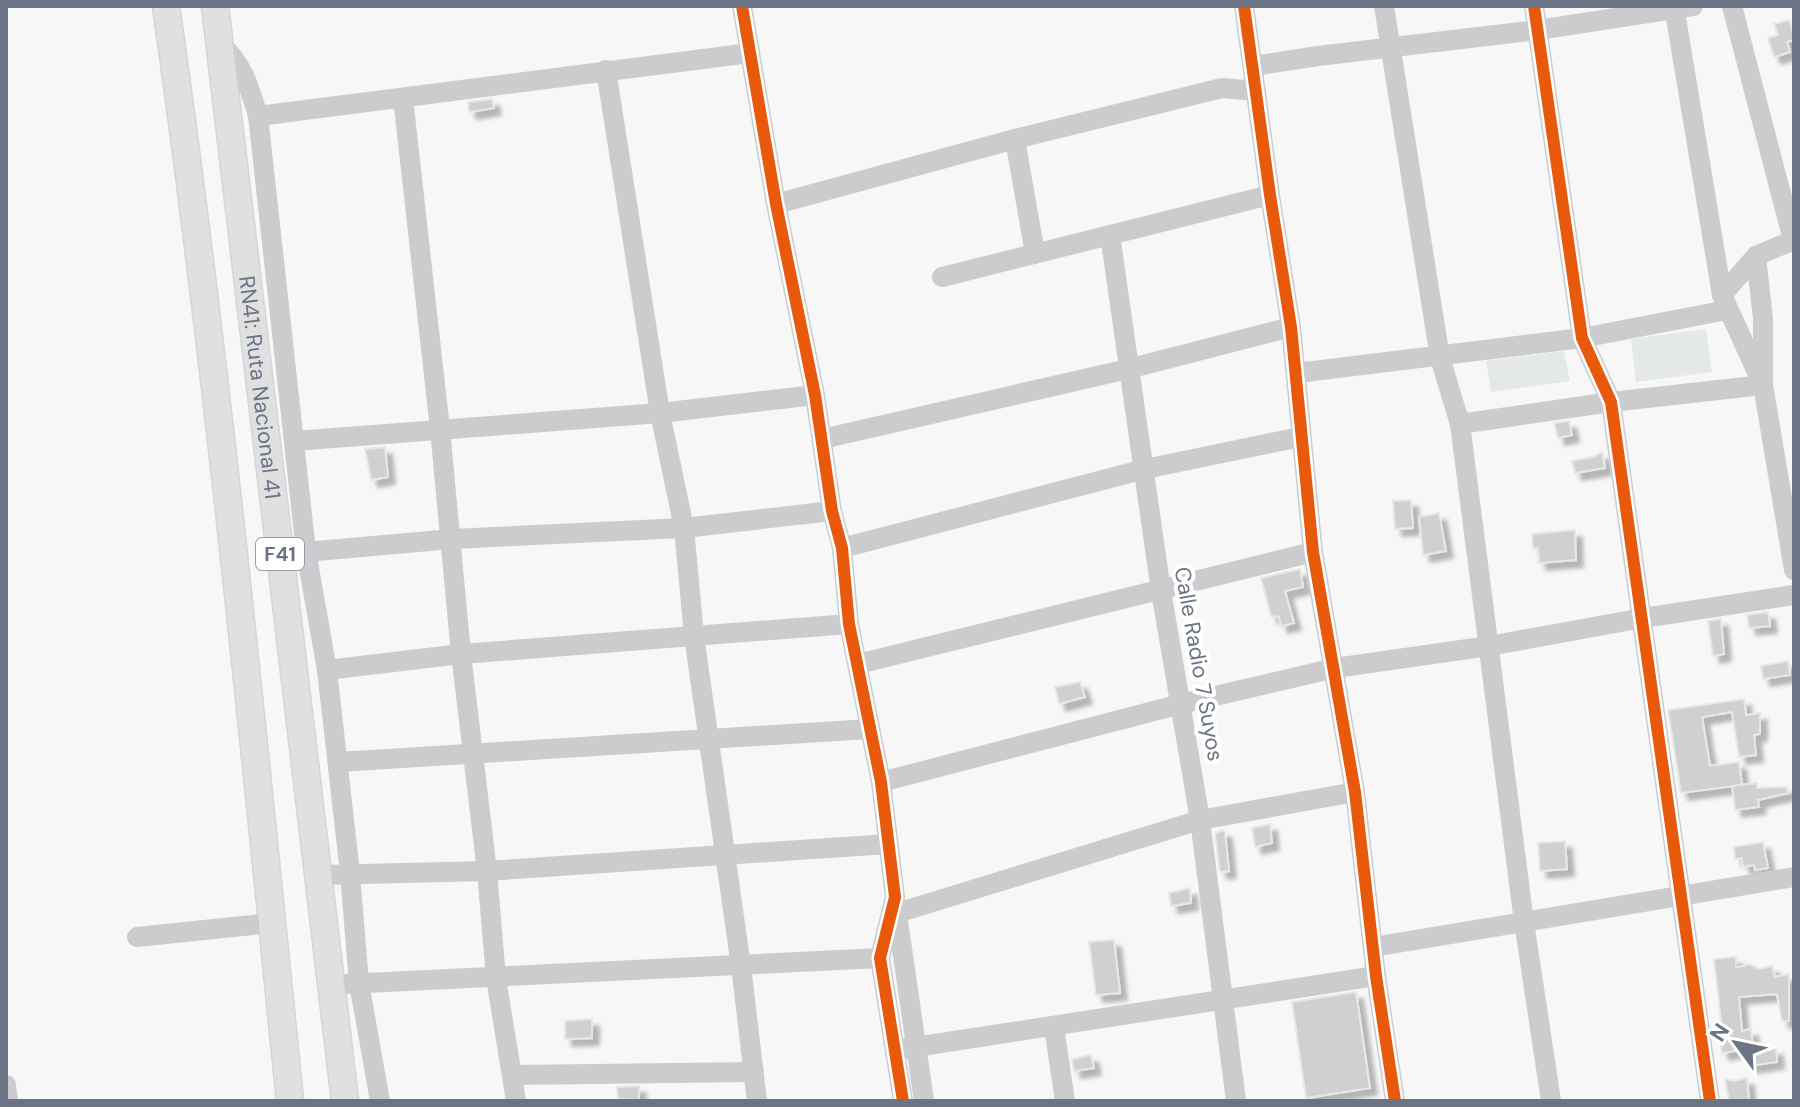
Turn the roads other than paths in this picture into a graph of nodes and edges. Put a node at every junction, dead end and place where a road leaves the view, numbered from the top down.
1 (166, 6) edge
2 (215, 6) edge
3 (742, 6) edge
4 (1244, 6) edge
5 (1384, 6) edge
6 (1534, 6) edge
7 (1732, 6) edge
8 (1681, 7) edge
9 (1538, 30) junction
10 (220, 44) junction
11 (1389, 48) junction
12 (750, 53) junction
13 (1253, 66) junction
14 (606, 70) junction
15 (1256, 91) junction
16 (403, 98) junction
17 (258, 116) junction
18 (1015, 139) junction
19 (1270, 195) junction
20 (776, 204) junction
21 (1110, 235) junction
22 (1793, 240) edge
23 (1035, 254) junction
24 (1756, 256) junction
25 (942, 277) dead end
26 (1724, 302) junction
27 (1291, 327) junction
28 (1582, 338) junction
29 (1440, 358) junction
30 (1128, 369) junction
31 (1297, 373) junction
32 (1763, 385) junction
33 (815, 395) junction
34 (1611, 402) junction
35 (660, 413) junction
36 (1460, 424) junction
37 (440, 429) junction
38 (1300, 437) junction
39 (822, 439) junction
40 (294, 441) junction
41 (1145, 469) junction
42 (832, 511) junction
43 (684, 528) junction
44 (452, 539) junction
45 (842, 548) junction
46 (306, 551) junction
47 (1313, 552) junction
48 (280, 555) junction
49 (1793, 559) edge
50 (1161, 591) junction
51 (1794, 595) edge
52 (1643, 618) junction
53 (849, 624) junction
54 (694, 636) junction
55 (1489, 646) junction
56 (461, 654) junction
57 (858, 664) junction
58 (1335, 668) junction
59 (327, 670) junction
60 (1181, 704) junction
61 (870, 729) junction
62 (709, 740) junction
63 (473, 754) junction
64 (338, 762) junction
65 (881, 782) junction
66 (1355, 792) junction
67 (1200, 820) junction
68 (888, 844) junction
69 (725, 853) junction
70 (487, 871) junction
71 (350, 873) junction
72 (320, 875) junction
73 (1794, 877) edge
74 (1681, 896) junction
75 (896, 905) junction
76 (1524, 922) junction
77 (272, 923) junction
78 (137, 937) dead end
79 (1373, 947) junction
80 (880, 958) junction
81 (741, 966) junction
82 (1376, 976) junction
83 (496, 978) junction
84 (359, 983) junction
85 (332, 984) junction
86 (1223, 999) junction
87 (1054, 1027) junction
88 (917, 1047) junction
89 (896, 1050) junction
90 (754, 1072) junction
91 (513, 1075) junction
92 (6, 1085) edge
93 (8, 1101) edge
94 (290, 1101) edge
95 (345, 1101) edge
96 (380, 1101) edge
97 (516, 1101) edge
98 (757, 1101) edge
99 (903, 1101) edge
100 (924, 1101) edge
101 (1065, 1101) edge
102 (1236, 1101) edge
103 (1395, 1101) edge
104 (1551, 1101) edge
105 (1710, 1101) edge

1 - 77 main road, RN41: Ruta Nacional 41 / F41
2 - 10 main road, RN41: Ruta Nacional 41 / F41
3 - 12 street
4 - 13 street
5 - 11 street
6 - 9 street
7 - 22 street
8 - 9 street
8 - 26 street
9 - 11 street
9 - 28 street
10 - 17 street
10 - 48 main road, RN41: Ruta Nacional 41 / F41
11 - 13 street
11 - 29 street
12 - 14 street
12 - 20 street
13 - 15 street
14 - 16 street
14 - 35 street
15 - 18 street
15 - 19 street
16 - 17 street
16 - 37 street
17 - 40 street
18 - 20 street
18 - 23 street
19 - 21 street
19 - 27 street
20 - 33 street
21 - 23 street
21 - 30 street, Calle Radio 7 Suyos
22 - 24 street
23 - 25 street
24 - 26 street
24 - 32 street
26 - 28 street
26 - 32 street
27 - 30 street
27 - 31 street
28 - 29 street
28 - 34 street
29 - 31 street
29 - 36 street
30 - 39 street
30 - 41 street, Calle Radio 7 Suyos
31 - 38 street
32 - 34 street
32 - 49 street
33 - 35 street
33 - 39 street
34 - 36 street
34 - 52 street
35 - 37 street
35 - 43 street
36 - 55 street
37 - 40 street
37 - 44 street
38 - 41 street
38 - 47 street
39 - 42 street
40 - 46 street
41 - 45 street
41 - 50 street, Calle Radio 7 Suyos
42 - 43 street
42 - 45 street
43 - 44 street
43 - 54 street
44 - 46 street
44 - 56 street
45 - 53 street
46 - 48 street
46 - 59 street
47 - 50 street
47 - 58 street
48 - 72 main road, RN41: Ruta Nacional 41 / F41
50 - 57 street
50 - 60 street, Calle Radio 7 Suyos
51 - 52 street
52 - 55 street
52 - 74 street
53 - 54 street
53 - 57 street
54 - 56 street
54 - 62 street
55 - 58 street
55 - 76 street
56 - 59 street
56 - 63 street
57 - 61 street
58 - 60 street
58 - 66 street
59 - 64 street
60 - 65 street
60 - 67 street, Calle Radio 7 Suyos
61 - 62 street
61 - 65 street
62 - 63 street
62 - 69 street
63 - 64 street
63 - 70 street
64 - 71 street
65 - 68 street
66 - 67 street
66 - 79 street
67 - 75 street
67 - 86 street, Calle Radio 7 Suyos
68 - 69 street
68 - 75 street
69 - 70 street
69 - 81 street
70 - 71 street
70 - 83 street
71 - 72 street
71 - 84 street
72 - 85 main road, RN41: Ruta Nacional 41 / F41
73 - 74 street
74 - 76 street
74 - 105 street
75 - 80 street
75 - 88 street
76 - 79 street
76 - 104 street
77 - 78 street
77 - 94 main road, RN41: Ruta Nacional 41 / F41
79 - 82 street
80 - 81 street
80 - 89 street
81 - 83 street
81 - 90 street
82 - 86 street
82 - 103 street
83 - 84 street
83 - 91 street
84 - 85 street
84 - 96 street
85 - 95 main road, RN41: Ruta Nacional 41 / F41
86 - 87 street
86 - 102 street, Calle Radio 7 Suyos
87 - 88 street
87 - 101 street
88 - 89 street
88 - 100 street
89 - 99 street
90 - 91 street
90 - 98 street
91 - 97 street
92 - 93 street

